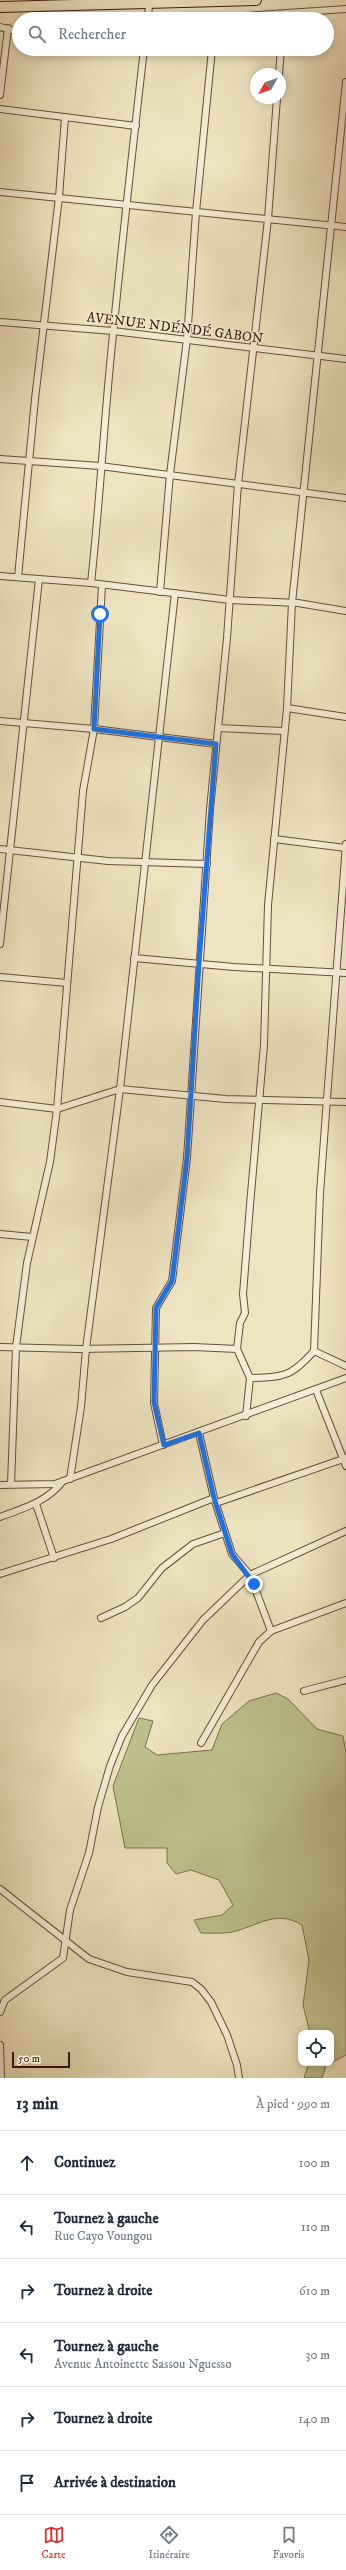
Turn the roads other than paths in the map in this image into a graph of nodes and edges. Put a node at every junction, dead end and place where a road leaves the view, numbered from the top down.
1 (256, 0) edge
2 (149, 4) junction
3 (0, 7) edge
4 (346, 9) edge
5 (148, 12) edge
6 (319, 12) edge
7 (0, 28) edge
8 (8, 28) junction
9 (12, 29) edge
10 (143, 56) edge
11 (211, 56) edge
12 (280, 56) edge
13 (279, 68) edge
14 (346, 82) edge
15 (0, 95) edge
16 (277, 104) edge
17 (0, 109) edge
18 (65, 117) junction
19 (136, 126) junction
20 (0, 192) edge
21 (59, 197) junction
22 (127, 205) junction
23 (196, 212) junction
24 (268, 219) junction
25 (332, 225) junction
26 (346, 227) edge
27 (0, 322) edge
28 (44, 326) junction
29 (113, 331) junction
30 (187, 339) junction
31 (252, 348) junction
32 (318, 355) junction
33 (346, 359) edge
34 (0, 459) edge
35 (29, 461) junction
36 (100, 466) junction
37 (170, 474) junction
38 (238, 484) junction
39 (304, 494) junction
40 (346, 498) edge
41 (0, 576) edge
42 (18, 577) junction
43 (39, 579) junction
44 (90, 583) junction
45 (102, 585) junction
46 (160, 592) junction
47 (175, 594) junction
48 (230, 600) junction
49 (292, 603) junction
50 (346, 611) edge
51 (287, 708) junction
52 (346, 717) edge
53 (0, 721) edge
54 (23, 723) junction
55 (218, 728) junction
56 (94, 729) junction
57 (284, 731) junction
58 (158, 737) junction
59 (216, 744) junction
60 (274, 839) junction
61 (346, 844) edge
62 (0, 848) edge
63 (346, 848) edge
64 (9, 849) junction
65 (78, 857) junction
66 (144, 862) junction
67 (207, 864) junction
68 (0, 944) edge
69 (134, 958) junction
70 (199, 962) junction
71 (267, 967) junction
72 (338, 972) junction
73 (346, 972) edge
74 (0, 977) edge
75 (67, 983) junction
76 (120, 1089) junction
77 (192, 1094) junction
78 (260, 1098) junction
79 (328, 1101) junction
80 (0, 1102) edge
81 (346, 1102) edge
82 (57, 1109) junction
83 (0, 1234) edge
84 (32, 1237) junction
85 (0, 1347) edge
86 (16, 1347) junction
87 (154, 1347) junction
88 (86, 1349) junction
89 (238, 1349) junction
90 (314, 1351) junction
91 (346, 1366) edge
92 (250, 1378) junction
93 (346, 1378) edge
94 (316, 1390) junction
95 (246, 1416) junction
96 (199, 1433) junction
97 (164, 1445) junction
98 (344, 1458) edge
99 (346, 1466) edge
100 (70, 1479) junction
101 (63, 1481) junction
102 (11, 1484) junction
103 (0, 1485) edge
104 (215, 1500) junction
105 (36, 1504) junction
106 (0, 1517) edge
107 (346, 1531) edge
108 (225, 1533) junction
109 (54, 1558) junction
110 (0, 1574) edge
111 (250, 1575) junction
112 (346, 1603) edge
113 (101, 1618) dead end
114 (271, 1631) junction
115 (346, 1680) edge
116 (304, 1691) dead end
117 (201, 1743) dead end
118 (0, 1889) edge
119 (67, 1941) junction
120 (0, 2012) edge
121 (0, 2045) edge
122 (1, 2078) edge
123 (239, 2078) edge

1 - 2 highway
2 - 3 highway
2 - 5 street
4 - 6 street
7 - 8 street
8 - 9 street
8 - 15 street
10 - 19 street
11 - 23 street
12 - 13 street
14 - 25 street
16 - 24 street
17 - 18 street
18 - 19 street
18 - 21 street
19 - 22 street
20 - 21 street
21 - 22 street
21 - 28 street
22 - 23 street
22 - 29 street
23 - 24 street
23 - 30 street
24 - 25 street
24 - 31 street
25 - 26 street
25 - 32 street
27 - 28 street, AVENUE NDÉNDÉ GABON
28 - 29 street, AVENUE NDÉNDÉ GABON
28 - 35 street
29 - 30 street, AVENUE NDÉNDÉ GABON
29 - 36 street
30 - 31 street, AVENUE NDÉNDÉ GABON
30 - 37 street
31 - 32 street, AVENUE NDÉNDÉ GABON
31 - 38 street
32 - 33 street, AVENUE NDÉNDÉ GABON
32 - 39 street
34 - 35 street
35 - 36 street
35 - 42 street
36 - 37 street
36 - 44 street
37 - 38 street
37 - 46 street
38 - 39 street
38 - 48 street
39 - 40 street
39 - 49 street
41 - 42 street
42 - 43 street
43 - 44 street
43 - 54 street
44 - 45 street
45 - 46 street
45 - 56 street
46 - 47 street
47 - 48 street
47 - 58 street
48 - 49 street
48 - 55 street
49 - 50 street
49 - 51 street
51 - 52 street
51 - 57 street
53 - 54 street
54 - 56 street
54 - 64 street
55 - 57 street
55 - 59 street
56 - 58 street
56 - 65 street
57 - 60 street
58 - 59 street
58 - 66 street
59 - 67 street
60 - 63 street
60 - 71 street
61 - 63 street
62 - 64 street
63 - 72 street
64 - 65 street
64 - 68 street
65 - 66 street
65 - 75 street
66 - 67 street
66 - 69 street
67 - 70 street
69 - 70 street
69 - 76 street
70 - 71 street
70 - 77 street
71 - 72 street
71 - 78 street
72 - 73 street
72 - 79 street
74 - 75 street
75 - 82 street
76 - 77 street
76 - 82 street
76 - 88 street
77 - 78 street
77 - 87 street
78 - 79 street
78 - 89 street
79 - 81 street
79 - 90 street
80 - 82 street
82 - 84 street
83 - 84 street
84 - 86 street
85 - 86 street
86 - 88 street
86 - 102 street
87 - 88 street
87 - 89 street
87 - 97 street
88 - 100 street
89 - 92 street
90 - 91 street
90 - 92 street
92 - 95 street
93 - 94 street
94 - 95 street
94 - 98 street
95 - 96 street
96 - 97 street
96 - 104 street
97 - 100 street
98 - 99 street
98 - 104 street
100 - 101 street
101 - 102 street
101 - 105 street
102 - 103 street
104 - 108 street
104 - 109 street
105 - 106 street
105 - 109 street
107 - 111 street
108 - 111 street
108 - 113 street
109 - 110 street
111 - 114 street
111 - 119 street
112 - 114 street
114 - 117 street
115 - 116 street
118 - 119 street
119 - 120 street
119 - 123 street
121 - 122 street

